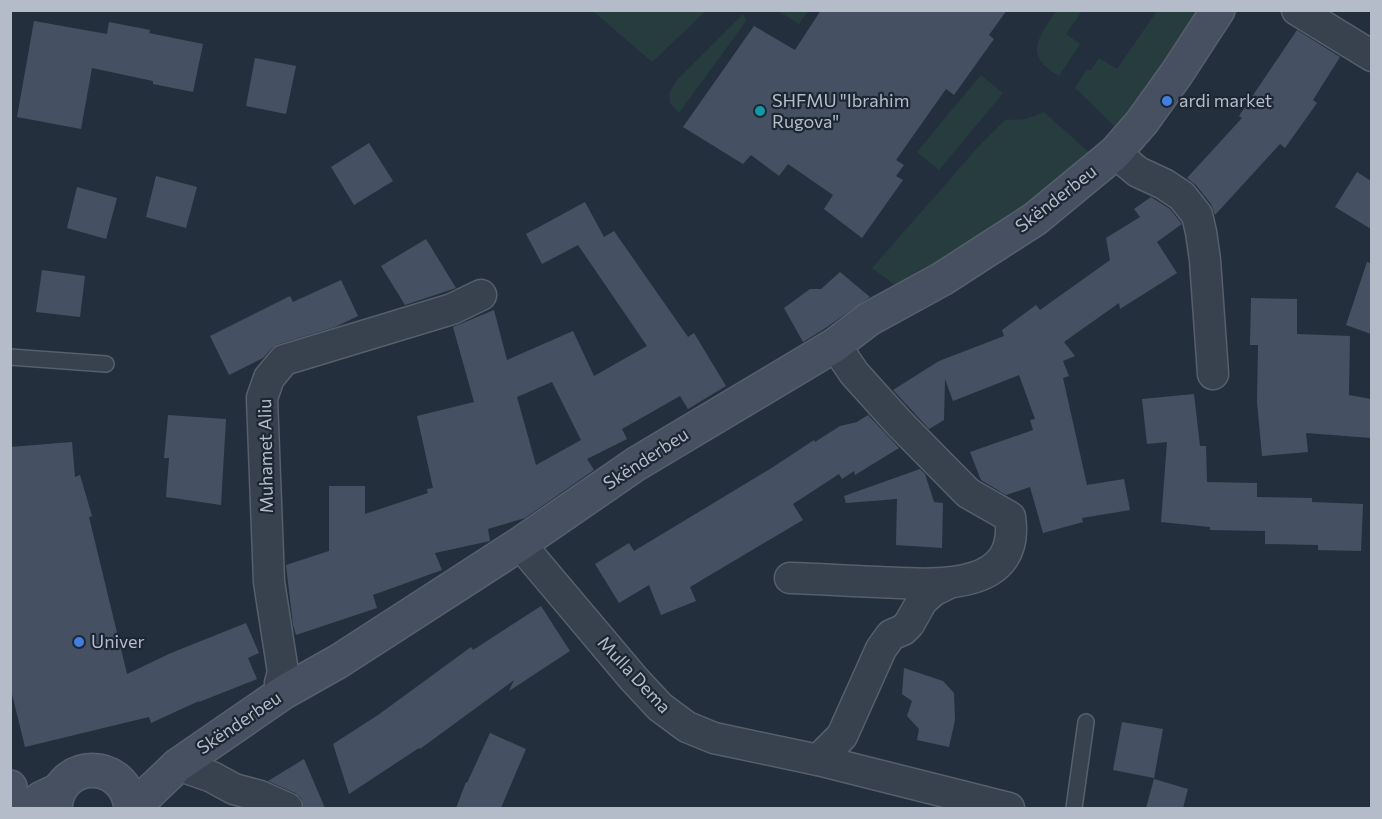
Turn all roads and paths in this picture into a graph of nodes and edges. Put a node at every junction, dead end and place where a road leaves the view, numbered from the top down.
1 (1218, 10) edge
2 (1297, 10) edge
3 (1371, 56) edge
4 (1114, 153) junction
5 (482, 295) dead end
6 (836, 345) junction
7 (10, 357) edge
8 (106, 364) dead end
9 (1213, 374) dead end
10 (520, 544) junction
11 (790, 578) dead end
12 (947, 584) junction
13 (284, 692) junction
14 (1086, 722) dead end
15 (818, 760) junction
16 (178, 765) junction
17 (100, 771) junction
18 (10, 787) edge
19 (57, 799) edge
20 (11, 808) edge
21 (28, 808) edge
22 (132, 808) edge
23 (287, 808) edge
24 (1009, 808) edge
25 (1074, 808) edge

1 - 4 main road, Skënderbeu
2 - 3 street
4 - 6 main road, Skënderbeu
4 - 9 street, Skënderbeu
5 - 13 street, Muhamet Aliu
6 - 10 main road, Skënderbeu
6 - 12 street
7 - 8 lane
10 - 13 main road, Skënderbeu
10 - 15 street, Mulla Dema
11 - 12 street
12 - 15 street
13 - 16 main road, Skënderbeu
14 - 25 lane
15 - 24 street, Mulla Dema
16 - 17 main road, Skënderbeu
16 - 22 main road, Skënderbeu
16 - 23 street
17 - 19 main road, Skënderbeu
17 - 22 main road
18 - 20 main road
19 - 21 main road, Skënderbeu

